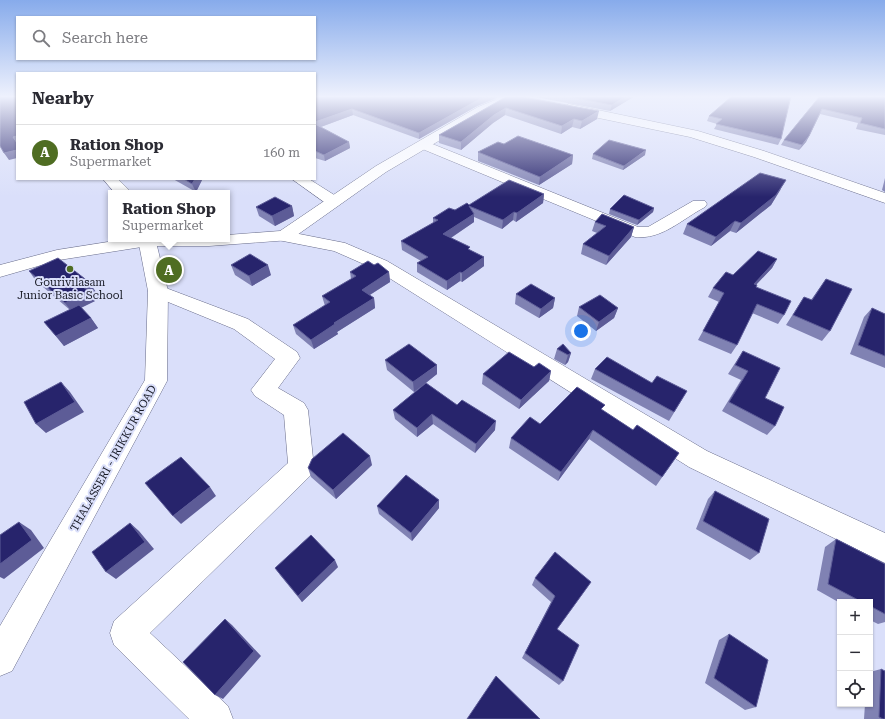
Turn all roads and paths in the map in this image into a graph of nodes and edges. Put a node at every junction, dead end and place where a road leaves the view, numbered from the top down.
1 (449, 130) edge
2 (671, 130) edge
3 (425, 144) junction
4 (111, 180) edge
5 (300, 180) edge
6 (121, 190) edge
7 (885, 198) edge
8 (332, 201) junction
9 (699, 204) dead end
10 (284, 236) junction
11 (230, 240) edge
12 (135, 242) edge
13 (148, 242) edge
14 (0, 271) edge
15 (158, 291) junction
16 (885, 548) edge
17 (0, 659) edge
18 (215, 719) edge

1 - 3 street
2 - 7 street
3 - 8 street
3 - 9 street
4 - 6 street
5 - 8 street
8 - 10 street
10 - 11 street
10 - 16 street
12 - 14 street
13 - 15 street, THALASSERI - IRIKKUR ROAD
15 - 17 street, THALASSERI - IRIKKUR ROAD
15 - 18 street

